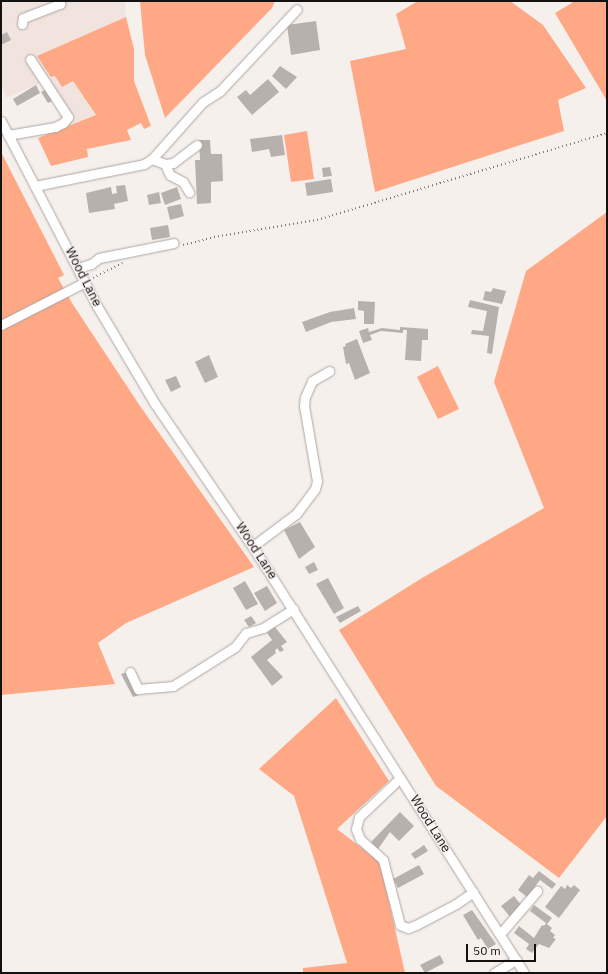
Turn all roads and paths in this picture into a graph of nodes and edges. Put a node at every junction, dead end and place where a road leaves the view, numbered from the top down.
1 (59, 1) edge
2 (297, 9) dead end
3 (22, 24) dead end
4 (30, 59) dead end
5 (1, 121) edge
6 (607, 133) edge
7 (8, 135) junction
8 (196, 144) dead end
9 (152, 159) junction
10 (165, 164) junction
11 (35, 186) junction
12 (189, 192) dead end
13 (175, 245) joint
14 (124, 262) dead end
15 (78, 268) junction
16 (85, 282) junction
17 (1, 325) edge
18 (329, 371) dead end
19 (253, 546) junction
20 (293, 609) junction
21 (130, 672) dead end
22 (400, 778) junction
23 (537, 891) dead end
24 (473, 892) junction
25 (500, 934) junction
26 (516, 960) junction
27 (494, 973) edge
28 (524, 973) edge

1 - 3 street
2 - 9 street
4 - 7 street
5 - 7 street, Wood Lane
6 - 13 path
7 - 11 street, Wood Lane
8 - 10 street
9 - 10 street
9 - 11 street
10 - 12 street
11 - 15 street, Wood Lane
13 - 15 street
14 - 16 path
15 - 16 street, Wood Lane
16 - 17 street
16 - 19 street, Wood Lane
18 - 19 street
19 - 20 street, Wood Lane
20 - 21 street
20 - 22 street, Wood Lane
22 - 24 street, Wood Lane
22 - 24 street
23 - 25 street
24 - 25 street, Wood Lane
25 - 26 street, Wood Lane
26 - 27 street
26 - 28 street, Wood Lane

